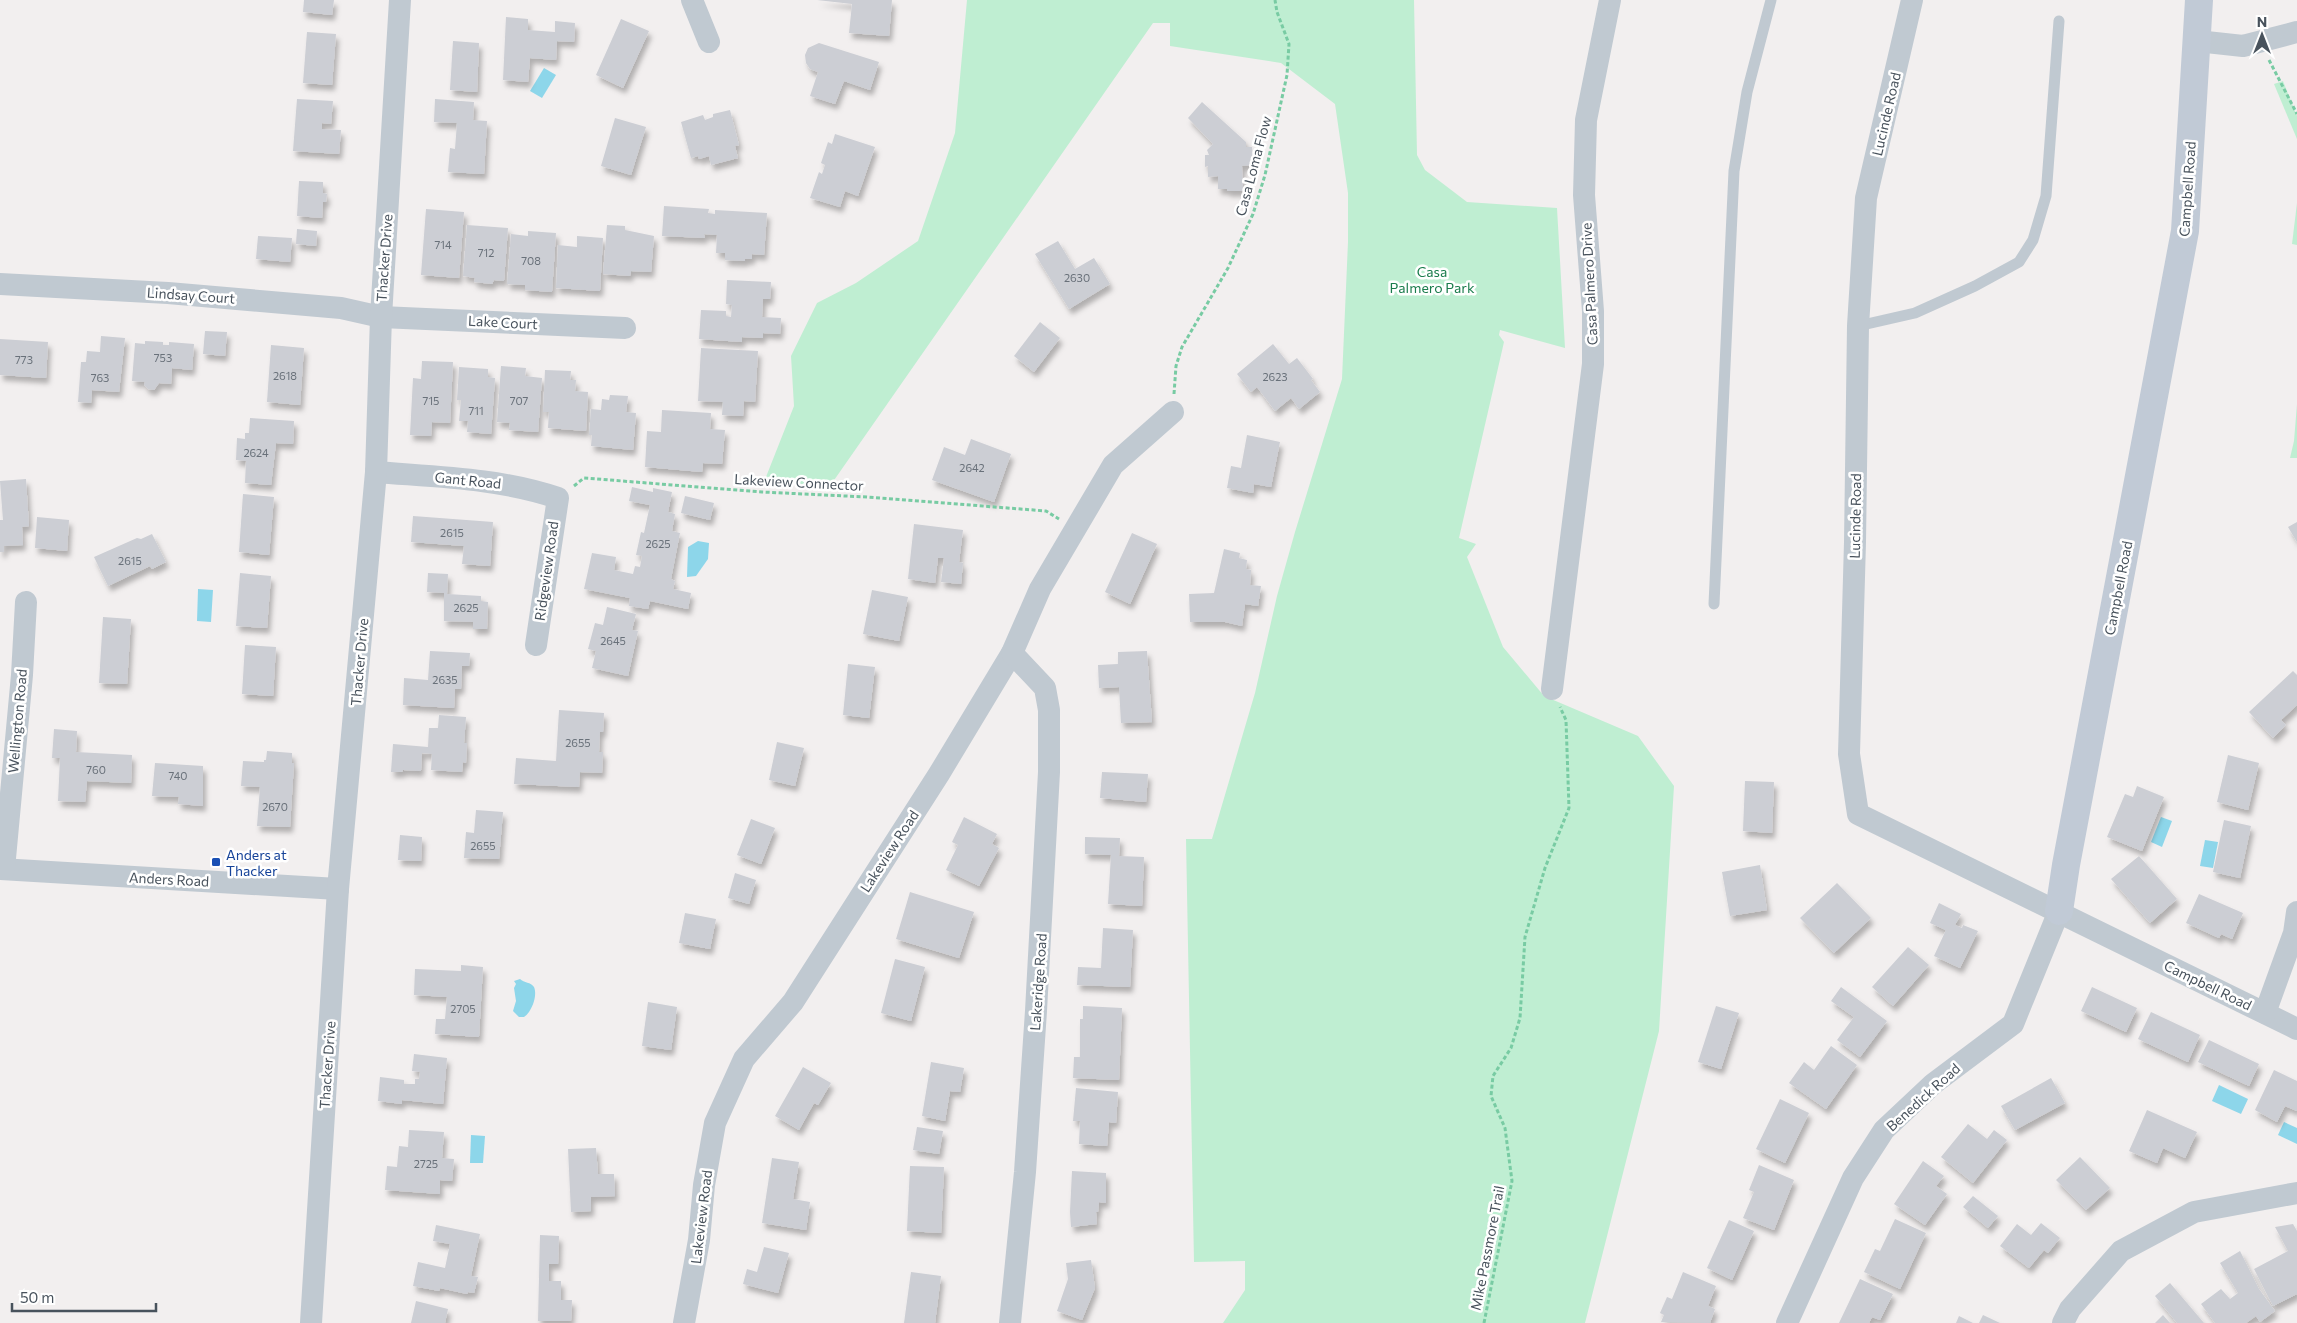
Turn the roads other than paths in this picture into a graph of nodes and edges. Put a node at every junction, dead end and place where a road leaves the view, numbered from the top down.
1 (400, 0) edge
2 (692, 0) edge
3 (1610, 0) edge
4 (1771, 0) edge
5 (1912, 0) edge
6 (2199, 0) edge
7 (2059, 21) dead end
8 (2297, 32) edge
9 (2196, 41) junction
10 (709, 42) dead end
11 (0, 284) edge
12 (380, 317) junction
13 (1858, 326) junction
14 (624, 328) dead end
15 (1173, 412) road end
16 (376, 472) junction
17 (558, 498) joint
18 (26, 602) dead end
19 (1714, 604) dead end
20 (536, 644) dead end
21 (1012, 653) junction
22 (1552, 689) road end
23 (2, 869) edge
24 (338, 889) junction
25 (2059, 911) junction
26 (2297, 912) edge
27 (2265, 1013) junction
28 (2297, 1029) edge
29 (2297, 1192) edge
30 (311, 1323) edge
31 (684, 1323) edge
32 (1010, 1323) edge
33 (1787, 1323) edge
34 (2063, 1323) edge

1 - 12 street, Thacker Drive
2 - 10 street
3 - 22 street, Casa Palmero Drive
4 - 19 lane
5 - 13 street, Lucinde Road
6 - 9 street, Campbell Road
7 - 13 lane
8 - 9 street
9 - 25 street, Campbell Road
11 - 12 street, Lindsay Court
12 - 14 street, Lake Court
12 - 16 street, Thacker Drive
13 - 25 street, Lucinde Road
15 - 21 street, Lakeview Road
16 - 17 street, Gant Road
16 - 24 street, Thacker Drive
17 - 20 street, Ridgeview Road
18 - 23 street, Wellington Road
21 - 31 street, Lakeview Road
21 - 32 street, Lakeridge Road
23 - 24 street, Anders Road
24 - 30 street, Thacker Drive
25 - 27 street, Campbell Road
25 - 33 street, Benedick Road
26 - 27 street
27 - 28 street, Campbell Road
29 - 34 street

